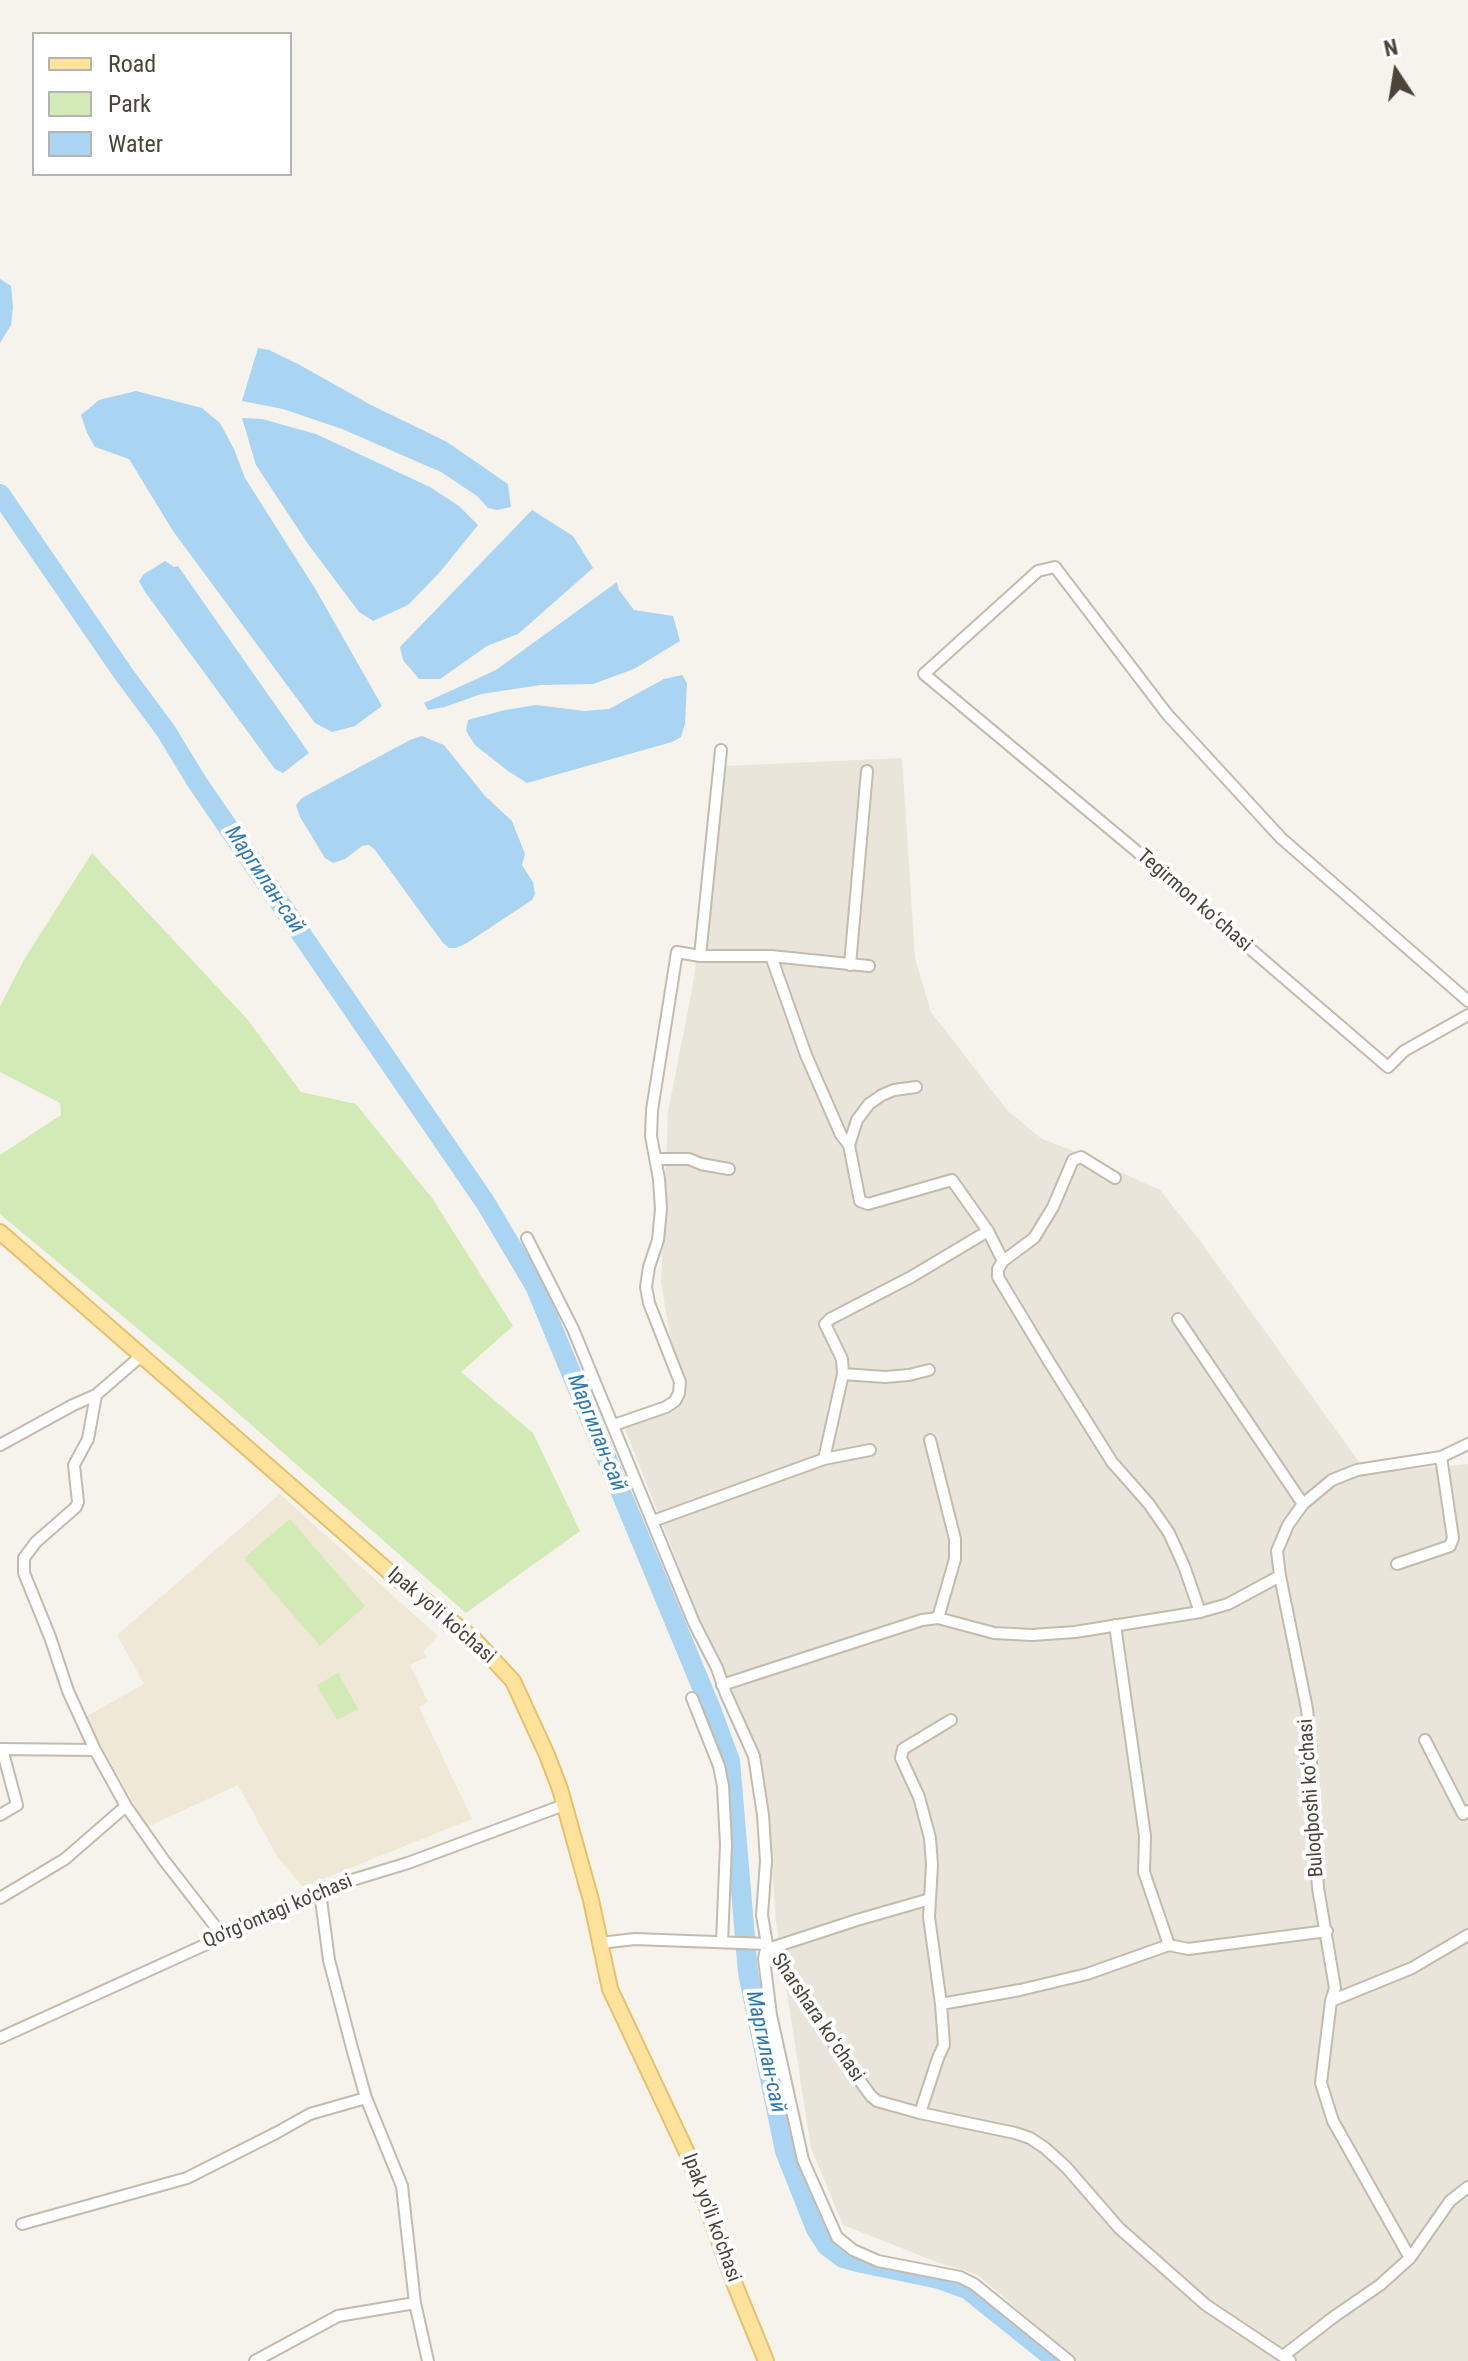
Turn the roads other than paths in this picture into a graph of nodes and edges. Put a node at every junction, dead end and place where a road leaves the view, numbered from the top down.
1 (721, 750) dead end
2 (867, 771) dead end
3 (700, 956) junction
4 (771, 956) junction
5 (850, 965) junction
6 (869, 966) dead end
7 (1468, 1001) edge
8 (1468, 1015) edge
9 (916, 1087) dead end
10 (849, 1145) junction
11 (656, 1159) junction
12 (729, 1169) dead end
13 (1115, 1178) dead end
14 (988, 1231) junction
15 (0, 1233) edge
16 (527, 1238) dead end
17 (1003, 1261) junction
18 (1178, 1319) dead end
19 (141, 1356) junction
20 (929, 1370) dead end
21 (843, 1374) junction
22 (96, 1395) junction
23 (614, 1425) junction
24 (930, 1440) dead end
25 (1468, 1444) edge
26 (0, 1445) edge
27 (870, 1450) dead end
28 (1441, 1457) junction
29 (824, 1459) junction
30 (1303, 1504) junction
31 (653, 1521) junction
32 (1397, 1564) dead end
33 (1280, 1576) junction
34 (1200, 1612) junction
35 (938, 1618) junction
36 (1115, 1625) junction
37 (722, 1685) junction
38 (692, 1698) dead end
39 (951, 1720) dead end
40 (1425, 1740) dead end
41 (1, 1749) edge
42 (95, 1750) junction
43 (564, 1805) junction
44 (126, 1806) junction
45 (1468, 1811) edge
46 (0, 1815) edge
47 (320, 1892) junction
48 (0, 1898) edge
49 (930, 1899) junction
50 (1327, 1931) junction
51 (222, 1935) junction
52 (1468, 1935) edge
53 (722, 1942) junction
54 (600, 1943) junction
55 (1169, 1945) junction
56 (767, 1946) junction
57 (1331, 2001) junction
58 (941, 2004) junction
59 (0, 2038) edge
60 (366, 2098) junction
61 (920, 2113) junction
62 (1468, 2187) edge
63 (22, 2224) dead end
64 (1410, 2258) junction
65 (415, 2303) junction
66 (1287, 2359) edge
67 (255, 2361) edge
68 (428, 2361) edge
69 (766, 2361) edge
70 (1069, 2361) edge

1 - 3 street
2 - 5 street
3 - 4 street
3 - 11 street
4 - 5 street
4 - 10 street
5 - 6 street
7 - 8 street, Tegirmon koʻchasi
9 - 10 street
10 - 14 street
11 - 12 street
11 - 23 street
13 - 17 street
14 - 17 street
14 - 21 street
15 - 19 main road, Ipak yo'li ko'chasi
16 - 23 street, Sharshara koʻchasi
17 - 34 street
18 - 30 street
19 - 22 street
19 - 43 main road, Ipak yo'li ko'chasi
20 - 21 street
21 - 29 street
22 - 26 street
22 - 42 street
23 - 31 street, Sharshara koʻchasi
24 - 35 street
25 - 28 street, Buloqboshi koʻchasi
27 - 29 street
28 - 30 street, Buloqboshi koʻchasi
28 - 32 street
29 - 31 street
30 - 33 street, Buloqboshi koʻchasi
31 - 37 street, Sharshara koʻchasi
33 - 34 street
33 - 50 street, Buloqboshi koʻchasi
34 - 36 street
35 - 36 street
35 - 37 street
36 - 55 street
37 - 56 street, Sharshara koʻchasi
38 - 53 street
39 - 49 street
40 - 45 street
41 - 42 street
41 - 46 street
42 - 44 street
43 - 47 street, Qo'rg'ontagi ko'chasi
43 - 54 main road, Ipak yo'li ko'chasi
44 - 48 street
44 - 51 street
47 - 51 street, Qo'rg'ontagi ko'chasi
47 - 60 street
49 - 56 street
49 - 58 street
50 - 55 street
50 - 57 street, Buloqboshi koʻchasi
51 - 59 street, Qo'rg'ontagi ko'chasi
52 - 57 street
53 - 54 street
53 - 56 street
54 - 69 main road, Ipak yo'li ko'chasi
55 - 58 street
56 - 61 street, Sharshara koʻchasi
56 - 70 street
57 - 64 street, Buloqboshi koʻchasi
58 - 61 street
60 - 63 street
60 - 65 street
61 - 66 street, Sharshara koʻchasi
62 - 64 street
64 - 66 street
65 - 67 street
65 - 68 street

